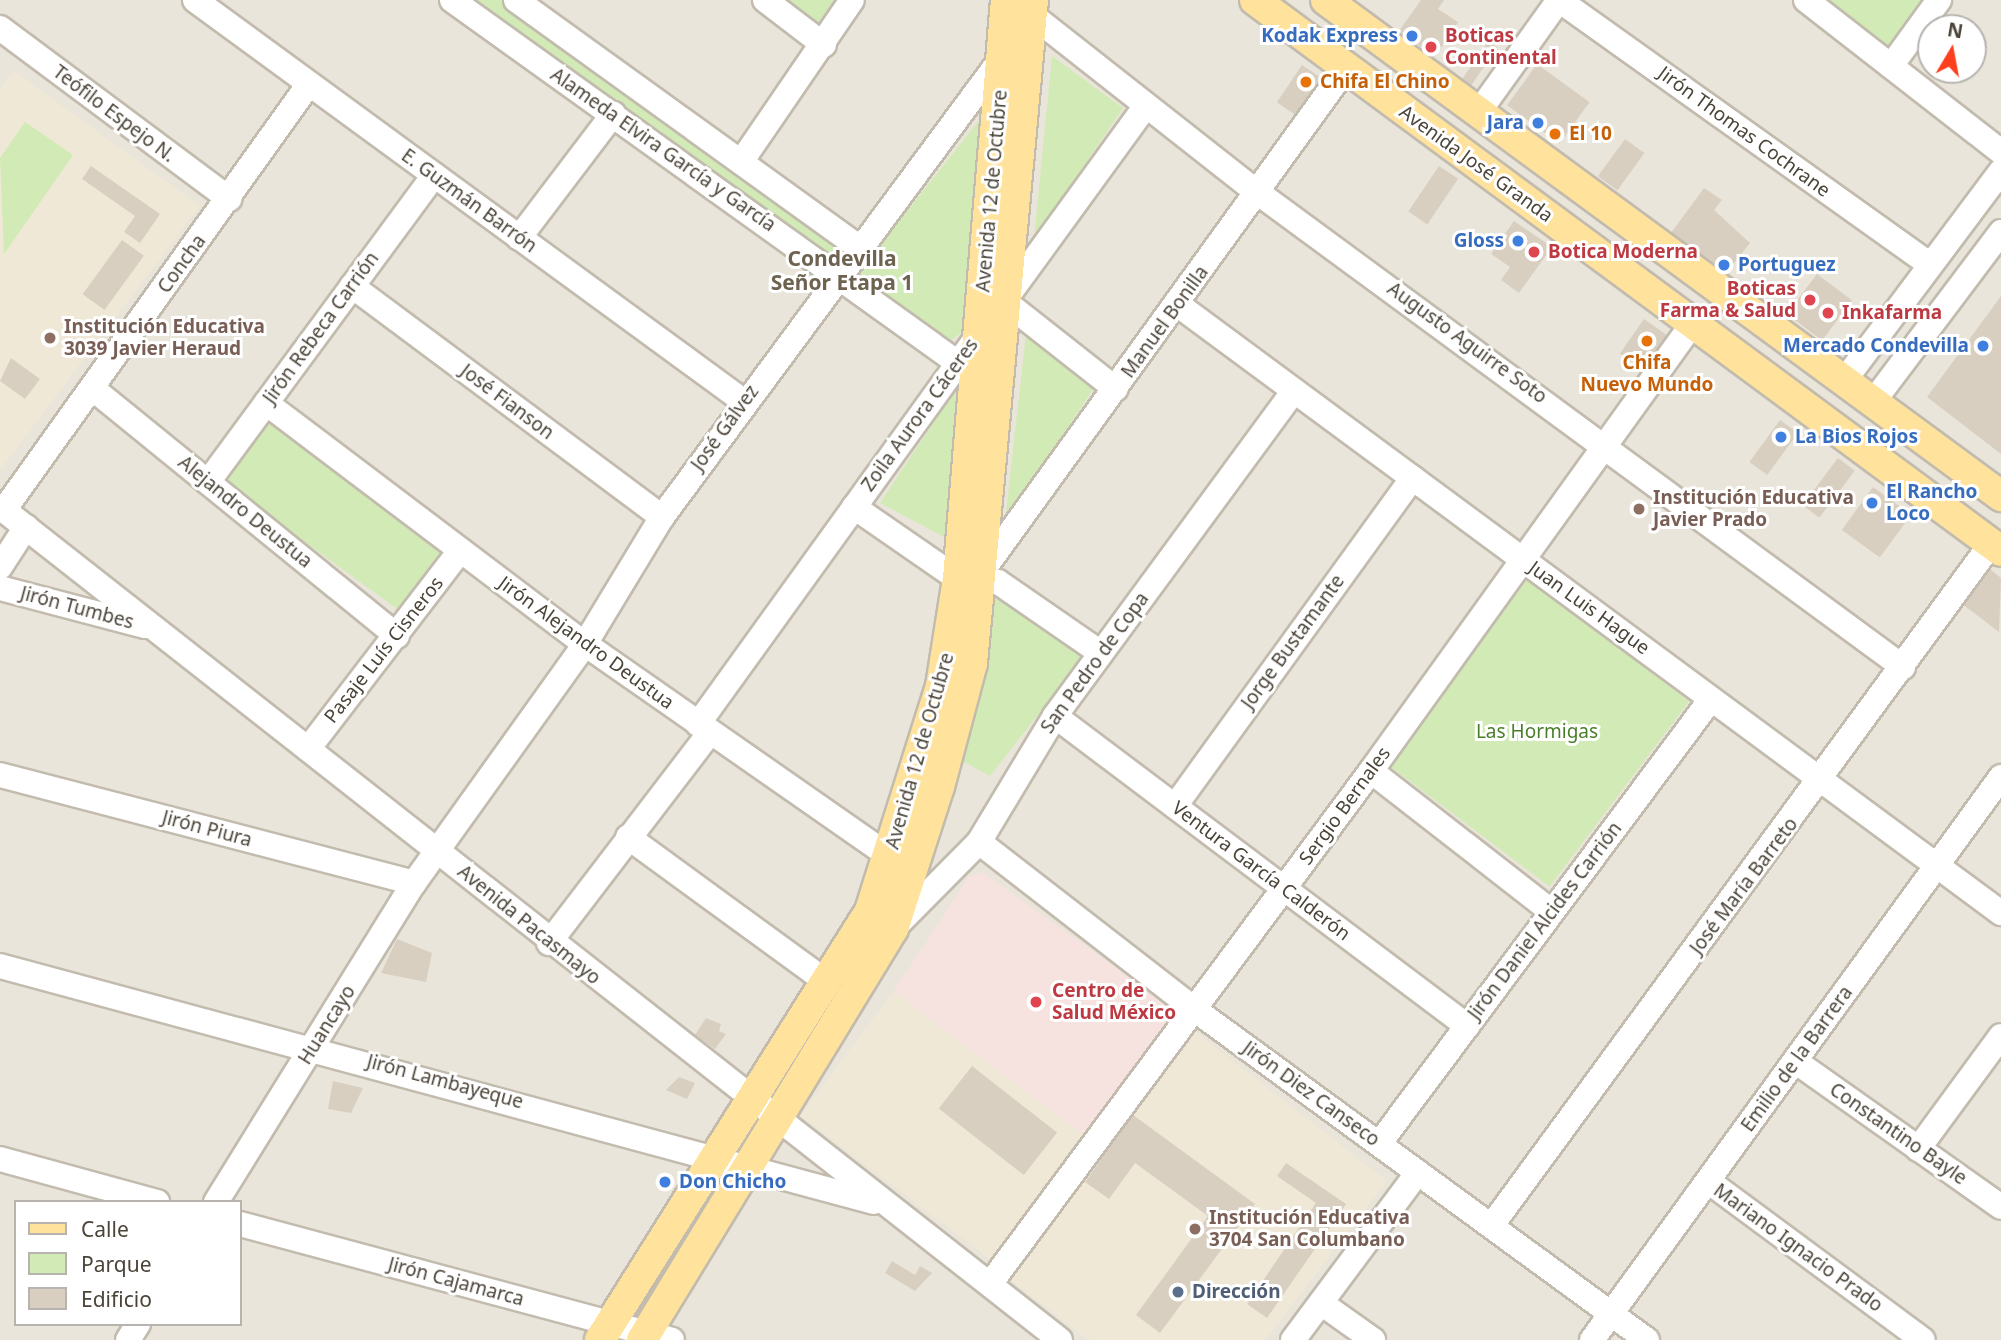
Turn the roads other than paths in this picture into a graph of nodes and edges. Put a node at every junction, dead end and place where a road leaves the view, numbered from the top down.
1 (195, 0) edge
2 (452, 0) edge
3 (516, 0) edge
4 (765, 0) edge
5 (852, 0) edge
6 (1006, 0) edge
7 (1255, 0) edge
8 (1326, 0) edge
9 (1559, 0) edge
10 (1806, 0) edge
11 (1939, 0) edge
12 (1035, 9) edge
13 (2, 33) edge
14 (824, 45) junction
15 (1005, 54) junction
16 (1891, 66) junction
17 (1346, 68) junction
18 (309, 83) junction
19 (1145, 107) junction
20 (1478, 113) junction
21 (613, 114) junction
22 (2001, 152) edge
23 (741, 162) junction
24 (2001, 170) edge
25 (434, 175) junction
26 (1257, 192) junction
27 (229, 199) junction
28 (2001, 232) edge
29 (519, 238) junction
30 (860, 248) junction
31 (1929, 264) junction
32 (840, 276) junction
33 (352, 286) junction
34 (1003, 302) junction
35 (1177, 304) junction
36 (1693, 323) junction
37 (979, 333) junction
38 (1814, 360) junction
39 (966, 369) junction
40 (1844, 381) junction
41 (92, 388) junction
42 (1116, 389) junction
43 (1294, 391) junction
44 (1787, 393) junction
45 (743, 401) junction
46 (1873, 402) junction
47 (266, 403) junction
48 (1900, 422) junction
49 (1606, 444) junction
50 (1870, 453) junction
51 (1412, 478) junction
52 (208, 482) junction
53 (2001, 496) edge
54 (853, 507) junction
55 (2, 509) edge
56 (662, 517) junction
57 (26, 527) junction
58 (1996, 547) edge
59 (460, 551) junction
60 (1522, 559) junction
61 (0, 567) edge
62 (973, 577) junction
63 (0, 588) edge
64 (154, 628) junction
65 (397, 636) junction
66 (585, 644) junction
67 (1101, 653) junction
68 (1903, 667) junction
69 (1711, 699) junction
70 (1055, 716) junction
71 (704, 729) junction
72 (308, 749) junction
73 (1371, 771) junction
74 (0, 775) edge
75 (2001, 777) edge
76 (1822, 781) junction
77 (1175, 806) junction
78 (628, 837) junction
79 (979, 842) junction
80 (437, 849) junction
81 (902, 864) junction
82 (1937, 866) junction
83 (414, 883) junction
84 (1283, 889) junction
85 (1552, 912) junction
86 (2001, 913) edge
87 (893, 929) junction
88 (549, 943) junction
89 (0, 966) edge
90 (827, 982) junction
91 (1194, 1009) junction
92 (1467, 1026) junction
93 (2001, 1036) edge
94 (314, 1047) junction
95 (1795, 1061) junction
96 (751, 1102) junction
97 (777, 1121) junction
98 (1379, 1143) junction
99 (1918, 1149) junction
100 (714, 1157) junction
101 (0, 1159) edge
102 (749, 1166) junction
103 (1418, 1172) junction
104 (1708, 1181) junction
105 (150, 1200) edge
106 (217, 1200) edge
107 (888, 1206) junction
108 (2001, 1207) edge
109 (242, 1225) edge
110 (1492, 1225) junction
111 (990, 1284) junction
112 (1321, 1303) junction
113 (1611, 1313) junction
114 (606, 1332) edge
115 (653, 1338) edge
116 (1296, 1339) edge
117 (1060, 1340) edge
118 (1373, 1340) edge
119 (1592, 1340) edge
120 (1647, 1340) edge
121 (1923, 1340) edge

1 - 18 street, E. Guzmán Barrón
2 - 21 street, Alameda Elvira García y García
3 - 23 street, Alameda Elvira García y García
4 - 14 street
5 - 14 street
6 - 15 main road, Avenida 12 de Octubre
7 - 17 main road, Avenida José Granda
8 - 20 main road
9 - 20 street
9 - 31 street, Jirón Thomas Cochrane
10 - 16 street
11 - 16 street
12 - 15 street, José Gálvez
12 - 19 street, Augusto Aguirre Soto
12 - 34 main road, Avenida 12 de Octubre
13 - 27 street, Teófilo Espejo N.
14 - 23 street
15 - 30 street, José Gálvez
15 - 37 main road, Avenida 12 de Octubre
16 - 22 street
17 - 26 street, Manuel Bonilla
17 - 36 main road, Avenida José Granda
18 - 25 street, E. Guzmán Barrón
18 - 27 street, Concha
19 - 26 street, Augusto Aguirre Soto
19 - 34 street, Zoila Aurora Cáceres
20 - 38 main road
21 - 29 street
21 - 32 street, Alameda Elvira García y García
23 - 30 street, Alameda Elvira García y García
24 - 31 street
25 - 29 street, E. Guzmán Barrón
25 - 33 street, Jirón Rebeca Carrión
26 - 35 street, Manuel Bonilla
26 - 49 street, Augusto Aguirre Soto
27 - 41 street, Concha
28 - 46 street
29 - 45 street, E. Guzmán Barrón
30 - 32 street, José Gálvez
31 - 40 street
32 - 39 street, Alameda Elvira García y García
32 - 45 street, José Gálvez
33 - 47 street, Jirón Rebeca Carrión
33 - 56 street, José Fianson
34 - 37 street, Zoila Aurora Cáceres
34 - 42 street
34 - 62 main road, Avenida 12 de Octubre
35 - 42 street, Manuel Bonilla
35 - 43 street, Juan Luis Hague
36 - 44 main road, Avenida José Granda
36 - 49 street, Sergio Bernales
37 - 39 main road, Avenida 12 de Octubre
38 - 40 main road
38 - 44 main road
39 - 54 street, Zoila Aurora Cáceres
39 - 62 main road, Avenida 12 de Octubre
40 - 46 main road
41 - 52 street, Alejandro Deustua
41 - 55 street, Concha
42 - 62 street, Manuel Bonilla
43 - 51 street, Juan Luis Hague
43 - 67 street, San Pedro de Copa
44 - 50 main road, Avenida José Granda
45 - 56 street, José Gálvez
46 - 48 main road
47 - 52 street, Jirón Rebeca Carrión
47 - 59 street, Jirón Alejandro Deustua
48 - 50 main road
48 - 53 main road
49 - 60 street, Sergio Bernales
49 - 68 street, Augusto Aguirre Soto
50 - 58 main road, Avenida José Granda
51 - 60 street, Juan Luis Hague
51 - 77 street, Jorge Bustamante
52 - 65 street, Alejandro Deustua
54 - 62 street
54 - 71 street, Zoila Aurora Cáceres
55 - 57 street, Avenida Pacasmayo
56 - 66 street, José Gálvez
57 - 61 street
57 - 64 street, Avenida Pacasmayo
58 - 68 street, José María Barreto
59 - 65 street, Pasaje Luís Cisneros
59 - 66 street, Jirón Alejandro Deustua
60 - 69 street, Juan Luis Hague
60 - 73 street, Sergio Bernales
62 - 67 street
62 - 81 main road, Avenida 12 de Octubre
63 - 64 street, Jirón Tumbes
64 - 72 street, Avenida Pacasmayo
65 - 72 street, Pasaje Luís Cisneros
66 - 71 street, Jirón Alejandro Deustua
66 - 80 street, José Gálvez
67 - 70 street, San Pedro de Copa
68 - 76 street, José María Barreto
69 - 76 street, Juan Luis Hague
69 - 85 street, Jirón Daniel Alcides Carrión
70 - 77 street, Ventura García Calderón
70 - 79 street, San Pedro de Copa
71 - 78 street, Zoila Aurora Cáceres
71 - 81 street, Jirón Alejandro Deustua
72 - 80 street, Avenida Pacasmayo
73 - 84 street, Sergio Bernales
73 - 85 street
74 - 83 street, Jirón Piura
75 - 82 street, Emilio de la Barrera
76 - 82 street, Juan Luis Hague
76 - 110 street, José María Barreto
77 - 84 street, Ventura García Calderón
78 - 88 street, Zoila Aurora Cáceres
78 - 90 street
79 - 87 street, San Pedro de Copa
79 - 91 street, Jirón Diez Canseco
80 - 83 street, Huancayo
80 - 88 street, Avenida Pacasmayo
81 - 87 main road, Avenida 12 de Octubre
81 - 90 main road, Avenida 12 de Octubre
82 - 86 street, Juan Luis Hague
82 - 95 street, Emilio de la Barrera
83 - 94 street, Huancayo
84 - 91 street, Sergio Bernales
84 - 92 street, Ventura García Calderón
85 - 92 street, Jirón Daniel Alcides Carrión
87 - 97 main road, Avenida 12 de Octubre
88 - 96 street, Avenida Pacasmayo
89 - 94 street, Jirón Lambayeque
90 - 96 main road, Avenida 12 de Octubre
91 - 98 street, Jirón Diez Canseco
91 - 111 street, Sergio Bernales
92 - 98 street, Jirón Daniel Alcides Carrión
93 - 99 street
94 - 100 street, Jirón Lambayeque
94 - 106 street, Huancayo
95 - 99 street, Constantino Bayle
95 - 104 street, Emilio de la Barrera
96 - 97 street, Avenida Pacasmayo
96 - 100 main road, Avenida 12 de Octubre
97 - 102 main road, Avenida 12 de Octubre
97 - 107 street, Avenida Pacasmayo
98 - 103 street, Jirón Diez Canseco
99 - 108 street, Constantino Bayle
100 - 102 street, Jirón Lambayeque
100 - 114 main road, Avenida 12 de Octubre
101 - 105 street
102 - 107 street, Jirón Lambayeque
102 - 115 main road, Avenida 12 de Octubre
103 - 110 street, Jirón Diez Canseco
103 - 112 street
104 - 113 street, Emilio de la Barrera
104 - 121 street, Mariano Ignacio Prado
107 - 111 street, Avenida Pacasmayo
109 - 114 street, Jirón Cajamarca
110 - 113 street, Jirón Diez Canseco
111 - 117 street, Avenida Pacasmayo
112 - 116 street
112 - 118 street
113 - 119 street, Emilio de la Barrera
113 - 120 street, Jirón Diez Canseco
114 - 115 street, Jirón Cajamarca

